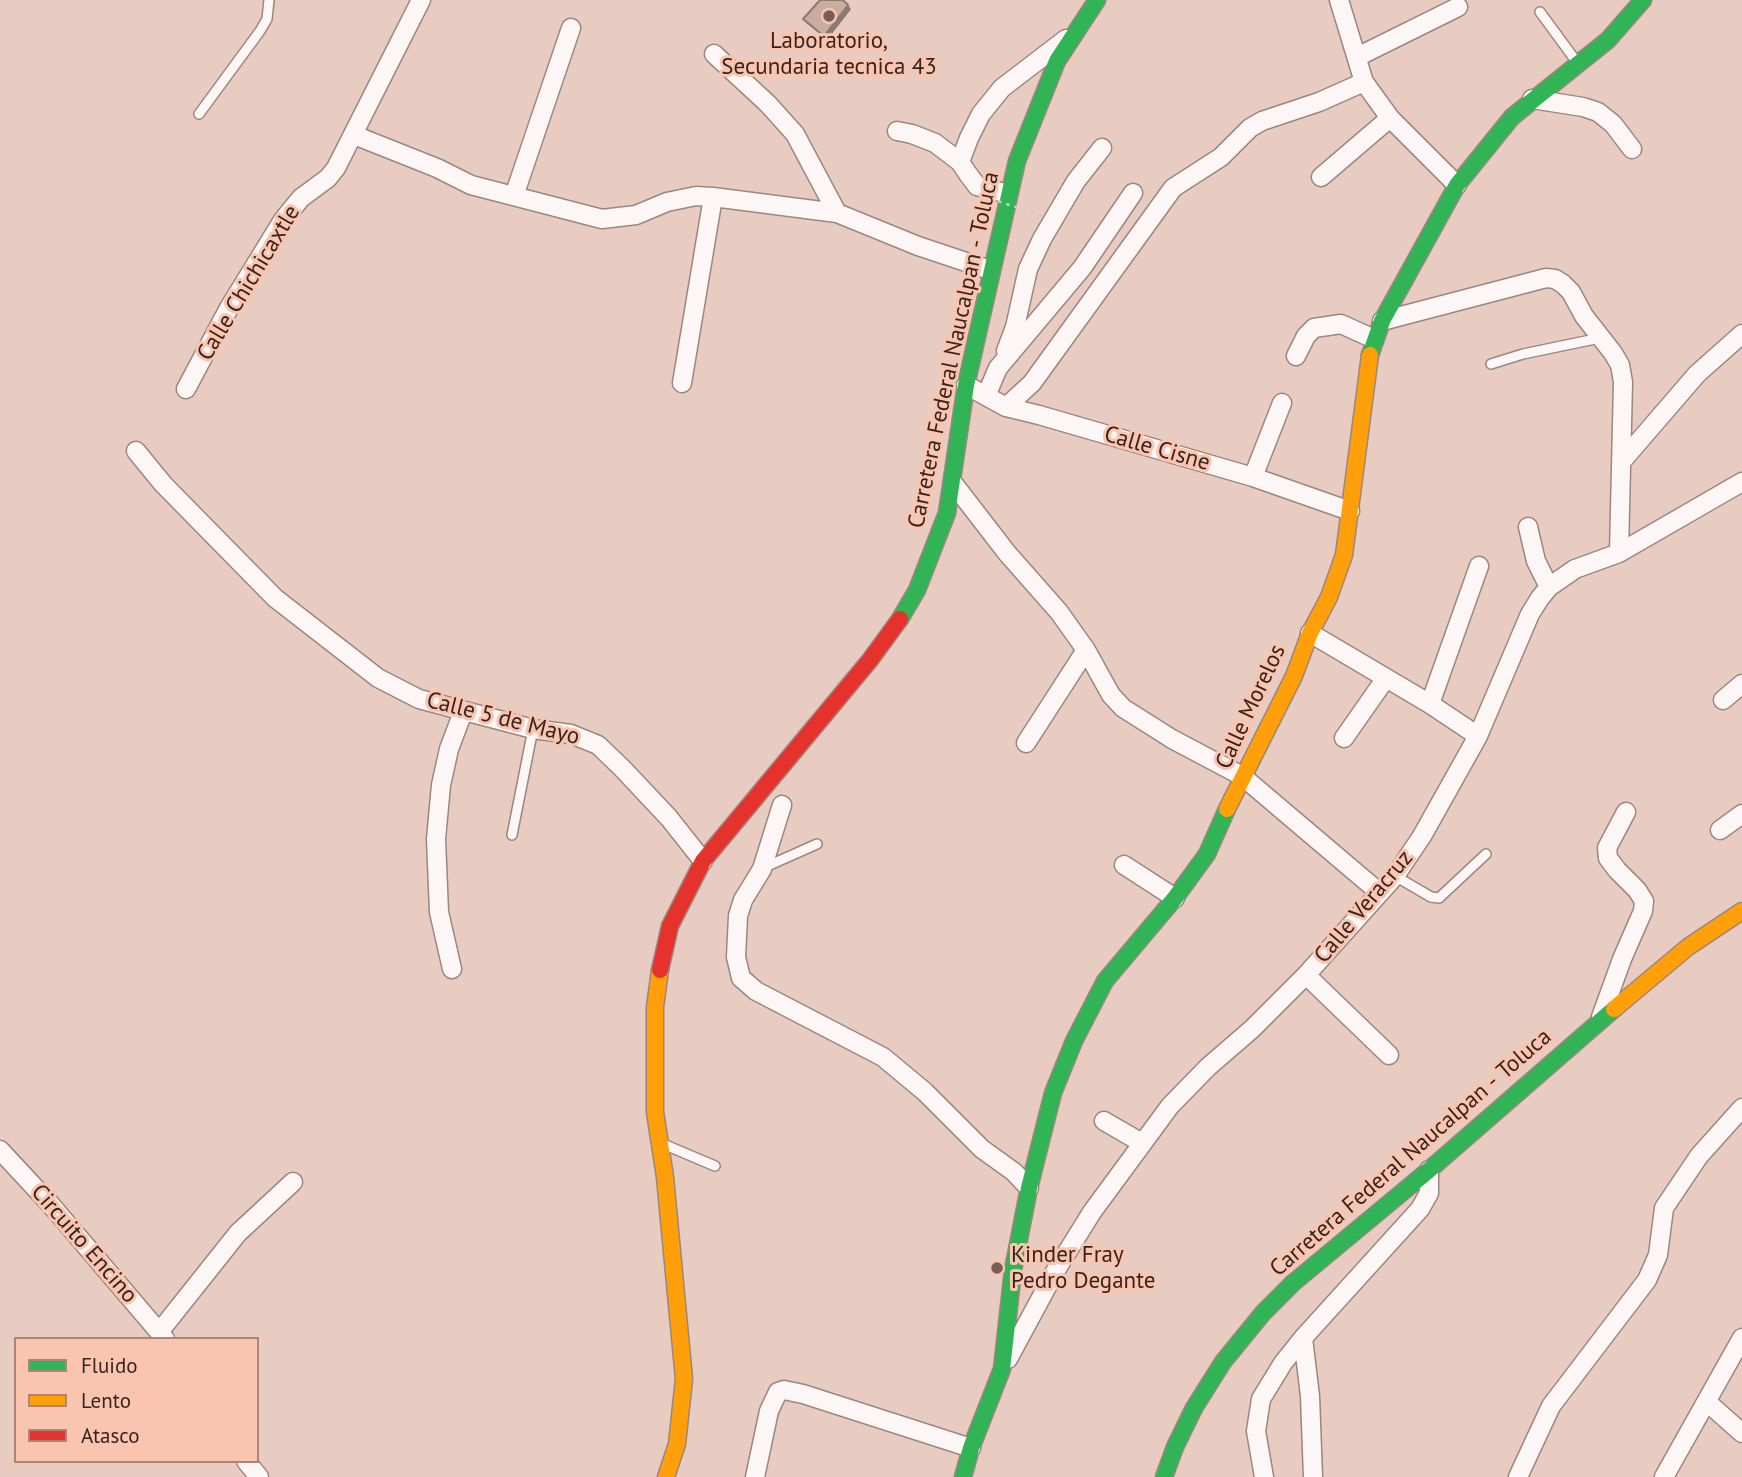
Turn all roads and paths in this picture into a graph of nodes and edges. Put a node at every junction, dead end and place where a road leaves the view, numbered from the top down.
1 (269, 0) edge
2 (421, 0) edge
3 (1097, 0) edge
4 (1339, 0) edge
5 (1643, 0) edge
6 (1458, 7) dead end
7 (1540, 12) dead end
8 (571, 28) dead end
9 (1072, 35) junction
10 (714, 54) dead end
11 (1357, 57) junction
12 (1577, 63) junction
13 (1364, 82) junction
14 (1532, 99) junction
15 (199, 114) dead end
16 (1390, 118) junction
17 (897, 131) dead end
18 (354, 135) junction
19 (1102, 148) dead end
20 (1632, 149) dead end
21 (960, 162) junction
22 (1321, 177) dead end
23 (1457, 185) junction
24 (1133, 193) dead end
25 (1007, 194) junction
26 (514, 196) junction
27 (713, 197) junction
28 (837, 214) junction
29 (1043, 216) dead end
30 (963, 261) junction
31 (990, 270) junction
32 (1382, 321) junction
33 (1742, 334) edge
34 (1600, 338) junction
35 (1374, 339) junction
36 (1296, 356) dead end
37 (1491, 364) dead end
38 (998, 368) junction
39 (682, 383) dead end
40 (966, 385) junction
41 (186, 389) dead end
42 (986, 396) junction
43 (1282, 402) dead end
44 (1006, 407) junction
45 (136, 452) dead end
46 (1622, 461) junction
47 (1253, 477) junction
48 (1742, 482) edge
49 (953, 483) junction
50 (1350, 511) junction
51 (1528, 527) dead end
52 (1619, 553) junction
53 (1479, 566) dead end
54 (1549, 587) junction
55 (1310, 633) junction
56 (1086, 650) junction
57 (1386, 678) junction
58 (1742, 684) edge
59 (1723, 700) dead end
60 (1430, 704) junction
61 (463, 712) junction
62 (533, 729) junction
63 (1478, 736) junction
64 (1344, 737) dead end
65 (1026, 743) dead end
66 (1242, 776) junction
67 (782, 805) dead end
68 (1626, 811) dead end
69 (1742, 814) edge
70 (1720, 830) dead end
71 (512, 835) dead end
72 (817, 845) dead end
73 (1486, 854) dead end
74 (704, 860) junction
75 (1124, 865) dead end
76 (762, 869) junction
77 (1395, 876) junction
78 (1380, 893) junction
79 (1175, 898) junction
80 (1742, 911) edge
81 (452, 969) dead end
82 (1306, 975) junction
83 (1600, 1020) junction
84 (1389, 1055) dead end
85 (1742, 1108) edge
86 (1104, 1121) dead end
87 (658, 1142) junction
88 (1142, 1143) junction
89 (0, 1150) edge
90 (715, 1166) dead end
91 (1429, 1170) junction
92 (293, 1182) dead end
93 (1029, 1188) junction
94 (162, 1335) edge
95 (1303, 1338) junction
96 (1742, 1338) edge
97 (1002, 1369) junction
98 (1707, 1402) junction
99 (1742, 1433) edge
100 (971, 1448) junction
101 (248, 1463) edge
102 (259, 1477) edge
103 (666, 1477) edge
104 (754, 1477) edge
105 (963, 1477) edge
106 (1164, 1477) edge
107 (1264, 1477) edge
108 (1313, 1477) edge
109 (1518, 1477) edge
110 (1664, 1477) edge

1 - 15 lane
2 - 18 street, Calle Chichicaxtle
3 - 9 main road, Carretera Federal Naucalpan - Toluca
4 - 11 street
5 - 12 main road, Calle Morelos
6 - 11 street
7 - 12 lane
8 - 26 street
9 - 21 street
9 - 25 main road, Carretera Federal Naucalpan - Toluca
10 - 28 street
11 - 13 street
12 - 14 main road, Calle Morelos
13 - 16 street
13 - 44 street
14 - 20 street
14 - 23 main road, Calle Morelos
16 - 22 street
16 - 23 street
17 - 21 street
18 - 26 street
18 - 41 street, Calle Chichicaxtle
19 - 38 street
21 - 25 street
23 - 32 main road, Calle Morelos
24 - 38 street
25 - 31 main road, Carretera Federal Naucalpan - Toluca
26 - 27 street
27 - 28 street
27 - 39 street
28 - 30 street
29 - 30 path, bridge
30 - 31 street
31 - 40 main road, Carretera Federal Naucalpan - Toluca
32 - 34 street
32 - 35 main road, Calle Morelos
33 - 46 street
34 - 37 lane
34 - 46 street
35 - 36 street
35 - 50 main road, Calle Morelos
38 - 42 street
40 - 42 street, Calle Cisne
40 - 49 main road, Carretera Federal Naucalpan - Toluca
42 - 44 street, Calle Cisne
43 - 47 street
44 - 47 street, Calle Cisne
45 - 61 street, Calle 5 de Mayo
46 - 52 street
47 - 50 street, Calle Cisne
48 - 52 street, Calle Veracruz
49 - 56 street
49 - 74 main road, Carretera Federal Naucalpan - Toluca
50 - 55 main road, Calle Morelos
51 - 54 street
52 - 54 street, Calle Veracruz
53 - 60 street
54 - 63 street, Calle Veracruz
55 - 57 street
55 - 66 main road, Calle Morelos
56 - 65 street
56 - 66 street
57 - 60 street
57 - 64 street
58 - 59 street
60 - 63 street
61 - 62 street, Calle 5 de Mayo
61 - 81 street
62 - 71 lane
62 - 74 street, Calle 5 de Mayo
63 - 77 street, Calle Veracruz
66 - 78 street
66 - 79 main road, Calle Morelos
67 - 76 street
68 - 83 street
69 - 70 street
72 - 76 lane
73 - 77 lane
74 - 87 main road, Carretera Federal Naucalpan - Toluca
75 - 79 street
76 - 93 street
77 - 78 street, Calle Veracruz
78 - 82 street, Calle Veracruz
79 - 93 main road, Calle Morelos
80 - 83 main road, Carretera Federal Naucalpan - Toluca
82 - 84 street
82 - 88 street, Calle Veracruz
83 - 91 main road, Carretera Federal Naucalpan - Toluca
85 - 109 street
86 - 88 street
87 - 90 lane
87 - 103 main road, Carretera Federal Naucalpan - Toluca
88 - 97 street, Calle Veracruz
89 - 94 street, Circuito Encino
91 - 95 street
91 - 106 main road, Carretera Federal Naucalpan - Toluca
92 - 94 street
93 - 97 main road, Calle Morelos
95 - 107 street
95 - 108 street
96 - 98 street
97 - 100 main road, Calle Morelos
98 - 99 street
98 - 110 street
100 - 104 street
100 - 105 main road, Calle Morelos
101 - 102 street

